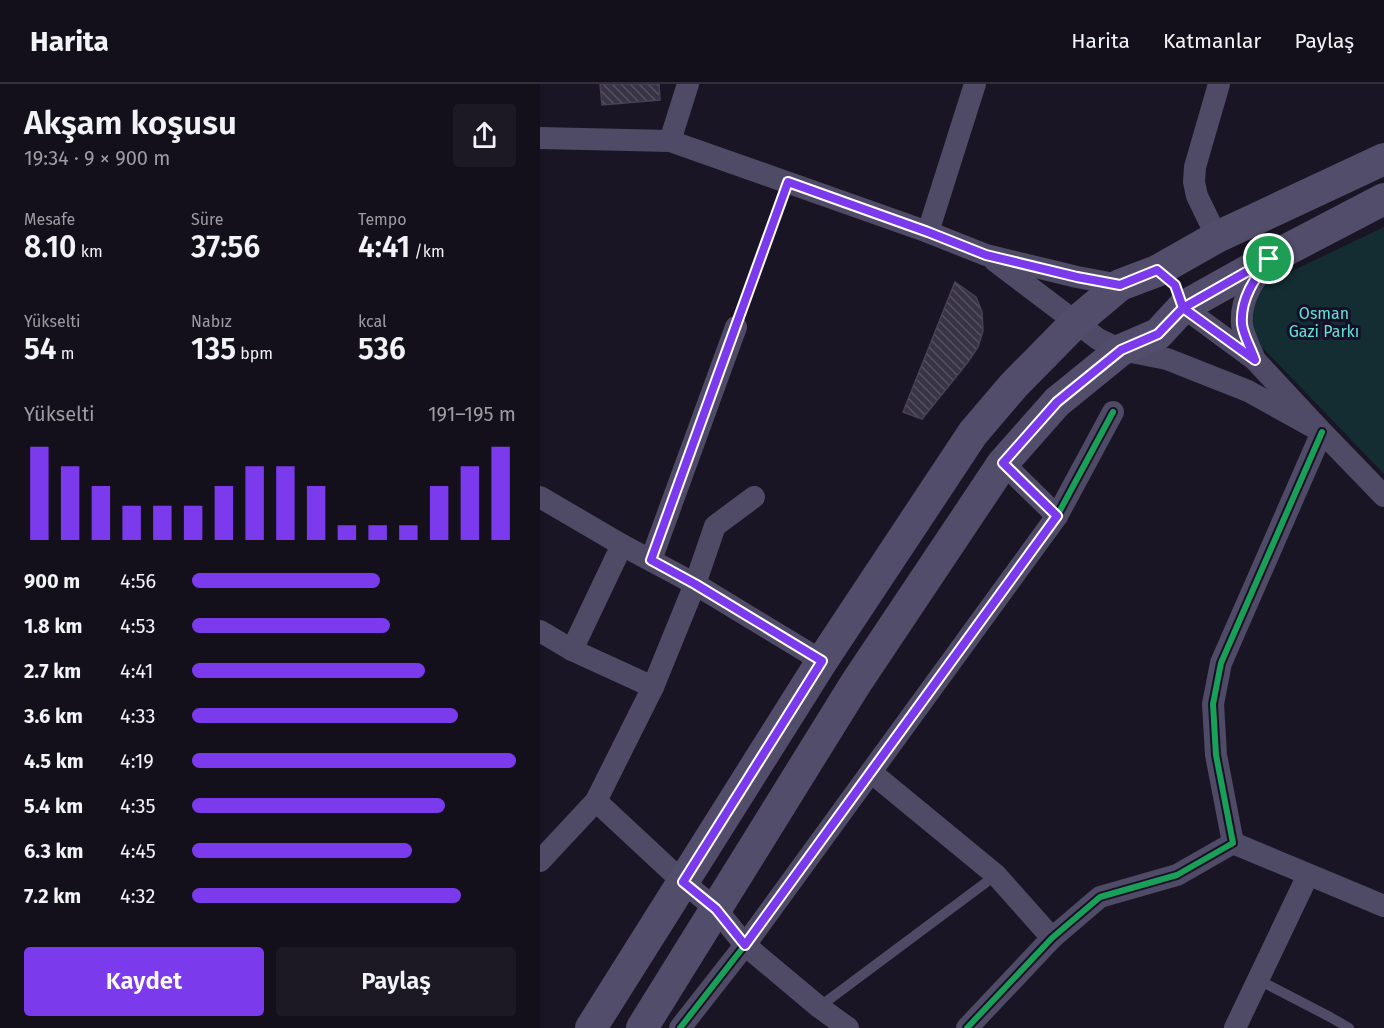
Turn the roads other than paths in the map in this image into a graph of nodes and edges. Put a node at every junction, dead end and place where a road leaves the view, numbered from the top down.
1 (688, 84) edge
2 (975, 84) edge
3 (1219, 84) edge
4 (540, 138) edge
5 (670, 141) junction
6 (1384, 159) edge
7 (788, 182) junction
8 (1384, 199) edge
9 (928, 232) junction
10 (1217, 237) junction
11 (986, 255) junction
12 (1269, 259) junction
13 (1157, 270) junction
14 (1120, 285) junction
15 (1183, 308) junction
16 (1076, 322) junction
17 (736, 327) joint
18 (1121, 350) junction
19 (1255, 360) junction
20 (1113, 412) dead end
21 (1322, 432) junction
22 (1003, 463) junction
23 (1384, 496) edge
24 (540, 497) edge
25 (754, 497) dead end
26 (1057, 516) junction
27 (622, 545) junction
28 (651, 560) junction
29 (695, 584) junction
30 (540, 631) edge
31 (572, 650) junction
32 (822, 661) junction
33 (653, 687) junction
34 (872, 772) junction
35 (596, 801) junction
36 (1233, 843) junction
37 (540, 861) edge
38 (1308, 874) junction
39 (996, 875) junction
40 (683, 882) junction
41 (1384, 906) edge
42 (716, 909) junction
43 (1052, 938) junction
44 (745, 945) junction
45 (1257, 979) junction
46 (819, 1007) junction
47 (591, 1028) edge
48 (642, 1028) edge
49 (680, 1028) edge
50 (848, 1028) edge
51 (967, 1028) edge
52 (1235, 1028) edge
53 (1349, 1028) edge

1 - 5 street
2 - 9 street
3 - 10 street
4 - 5 street
5 - 7 street
6 - 10 main road
7 - 9 street
7 - 17 lane
8 - 12 main road
9 - 11 street
10 - 13 main road
11 - 14 street
11 - 16 street
12 - 15 main road
12 - 19 street
13 - 14 main road
13 - 15 main road
14 - 16 main road
14 - 18 main road
15 - 18 main road
15 - 19 street
16 - 18 street
16 - 32 main road
17 - 28 street
18 - 21 street
18 - 22 main road
19 - 21 street
20 - 26 street
21 - 23 street
21 - 36 street
22 - 26 street
22 - 42 main road
24 - 27 street
25 - 29 street
26 - 34 street
27 - 28 street
27 - 31 street
28 - 29 street
29 - 32 street
29 - 33 street
30 - 31 street
31 - 33 street
32 - 40 main road
33 - 35 street
34 - 39 street
34 - 44 street
35 - 37 street
35 - 40 street
36 - 38 street
36 - 43 street
38 - 41 street
38 - 45 street
39 - 43 street
39 - 46 lane
40 - 42 street
40 - 47 main road
42 - 44 street
42 - 48 main road
43 - 51 street
44 - 46 street
44 - 49 street
45 - 52 street
45 - 53 lane
46 - 50 street

